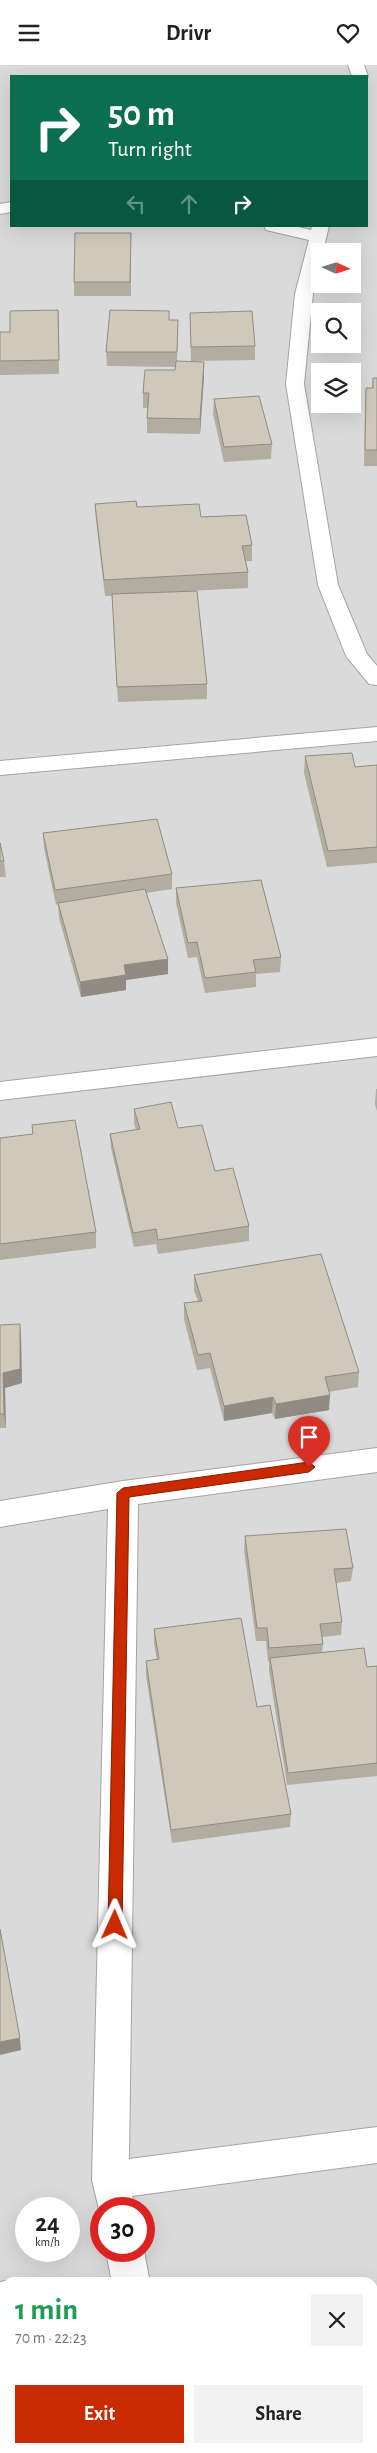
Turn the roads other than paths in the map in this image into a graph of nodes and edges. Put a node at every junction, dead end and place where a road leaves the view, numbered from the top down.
1 (280, 227) edge
2 (320, 232) edge
3 (377, 679) edge
4 (377, 734) edge
5 (0, 769) edge
6 (377, 1047) edge
7 (0, 1091) edge
8 (377, 1460) edge
9 (123, 1493) junction
10 (0, 1514) edge
11 (377, 2145) edge
12 (113, 2194) edge
13 (127, 2262) edge
14 (131, 2277) edge

1 - 2 street
2 - 3 street
4 - 5 street
6 - 7 street
8 - 9 street
9 - 10 street
9 - 12 street
11 - 12 street
13 - 14 street

